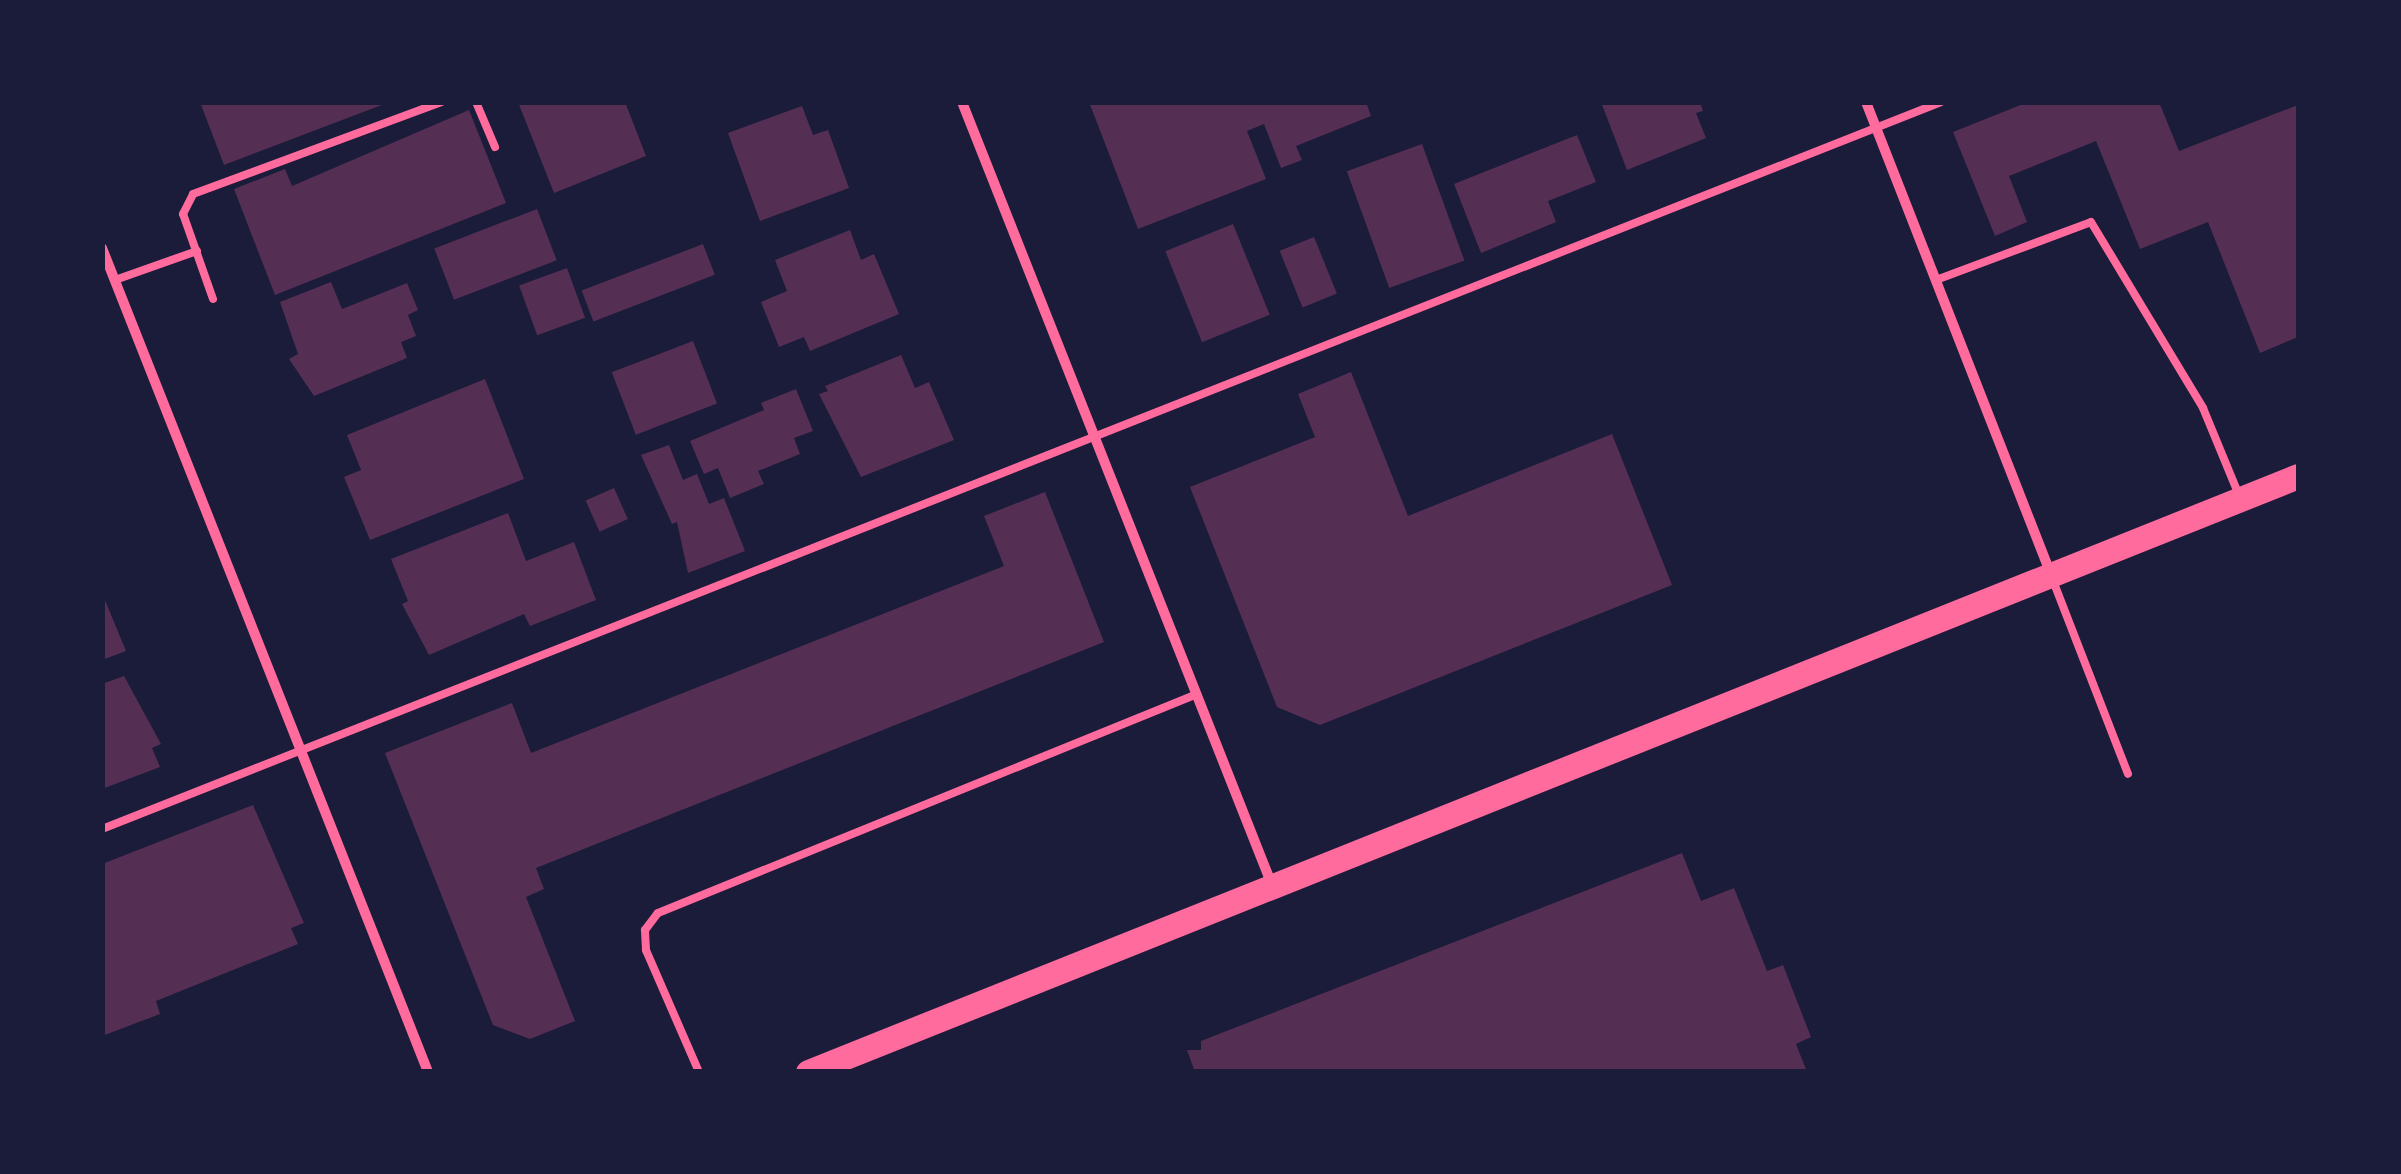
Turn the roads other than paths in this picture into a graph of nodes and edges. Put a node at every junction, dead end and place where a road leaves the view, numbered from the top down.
1 (442, 102) edge
2 (476, 102) edge
3 (962, 102) edge
4 (1866, 102) edge
5 (1940, 102) edge
6 (1877, 128) junction
7 (494, 147) dead end
8 (102, 248) edge
9 (196, 251) junction
10 (115, 280) junction
11 (1936, 280) junction
12 (213, 299) dead end
13 (1099, 440) junction
14 (2298, 476) edge
15 (2240, 500) junction
16 (2051, 575) junction
17 (1200, 693) junction
18 (298, 754) junction
19 (2128, 774) dead end
20 (102, 829) edge
21 (1272, 886) junction
22 (428, 1072) edge
23 (699, 1072) edge
24 (808, 1072) edge

1 - 9 lane
2 - 7 lane
3 - 13 street
4 - 6 street
5 - 6 lane
6 - 11 street
6 - 13 lane
8 - 10 street
9 - 10 lane
9 - 12 lane
10 - 18 street
11 - 15 lane
11 - 16 street
13 - 17 street
13 - 18 lane
14 - 15 main road
15 - 16 main road
16 - 19 lane
16 - 21 main road
17 - 21 street
17 - 23 lane
18 - 20 lane
18 - 22 street
21 - 24 main road

